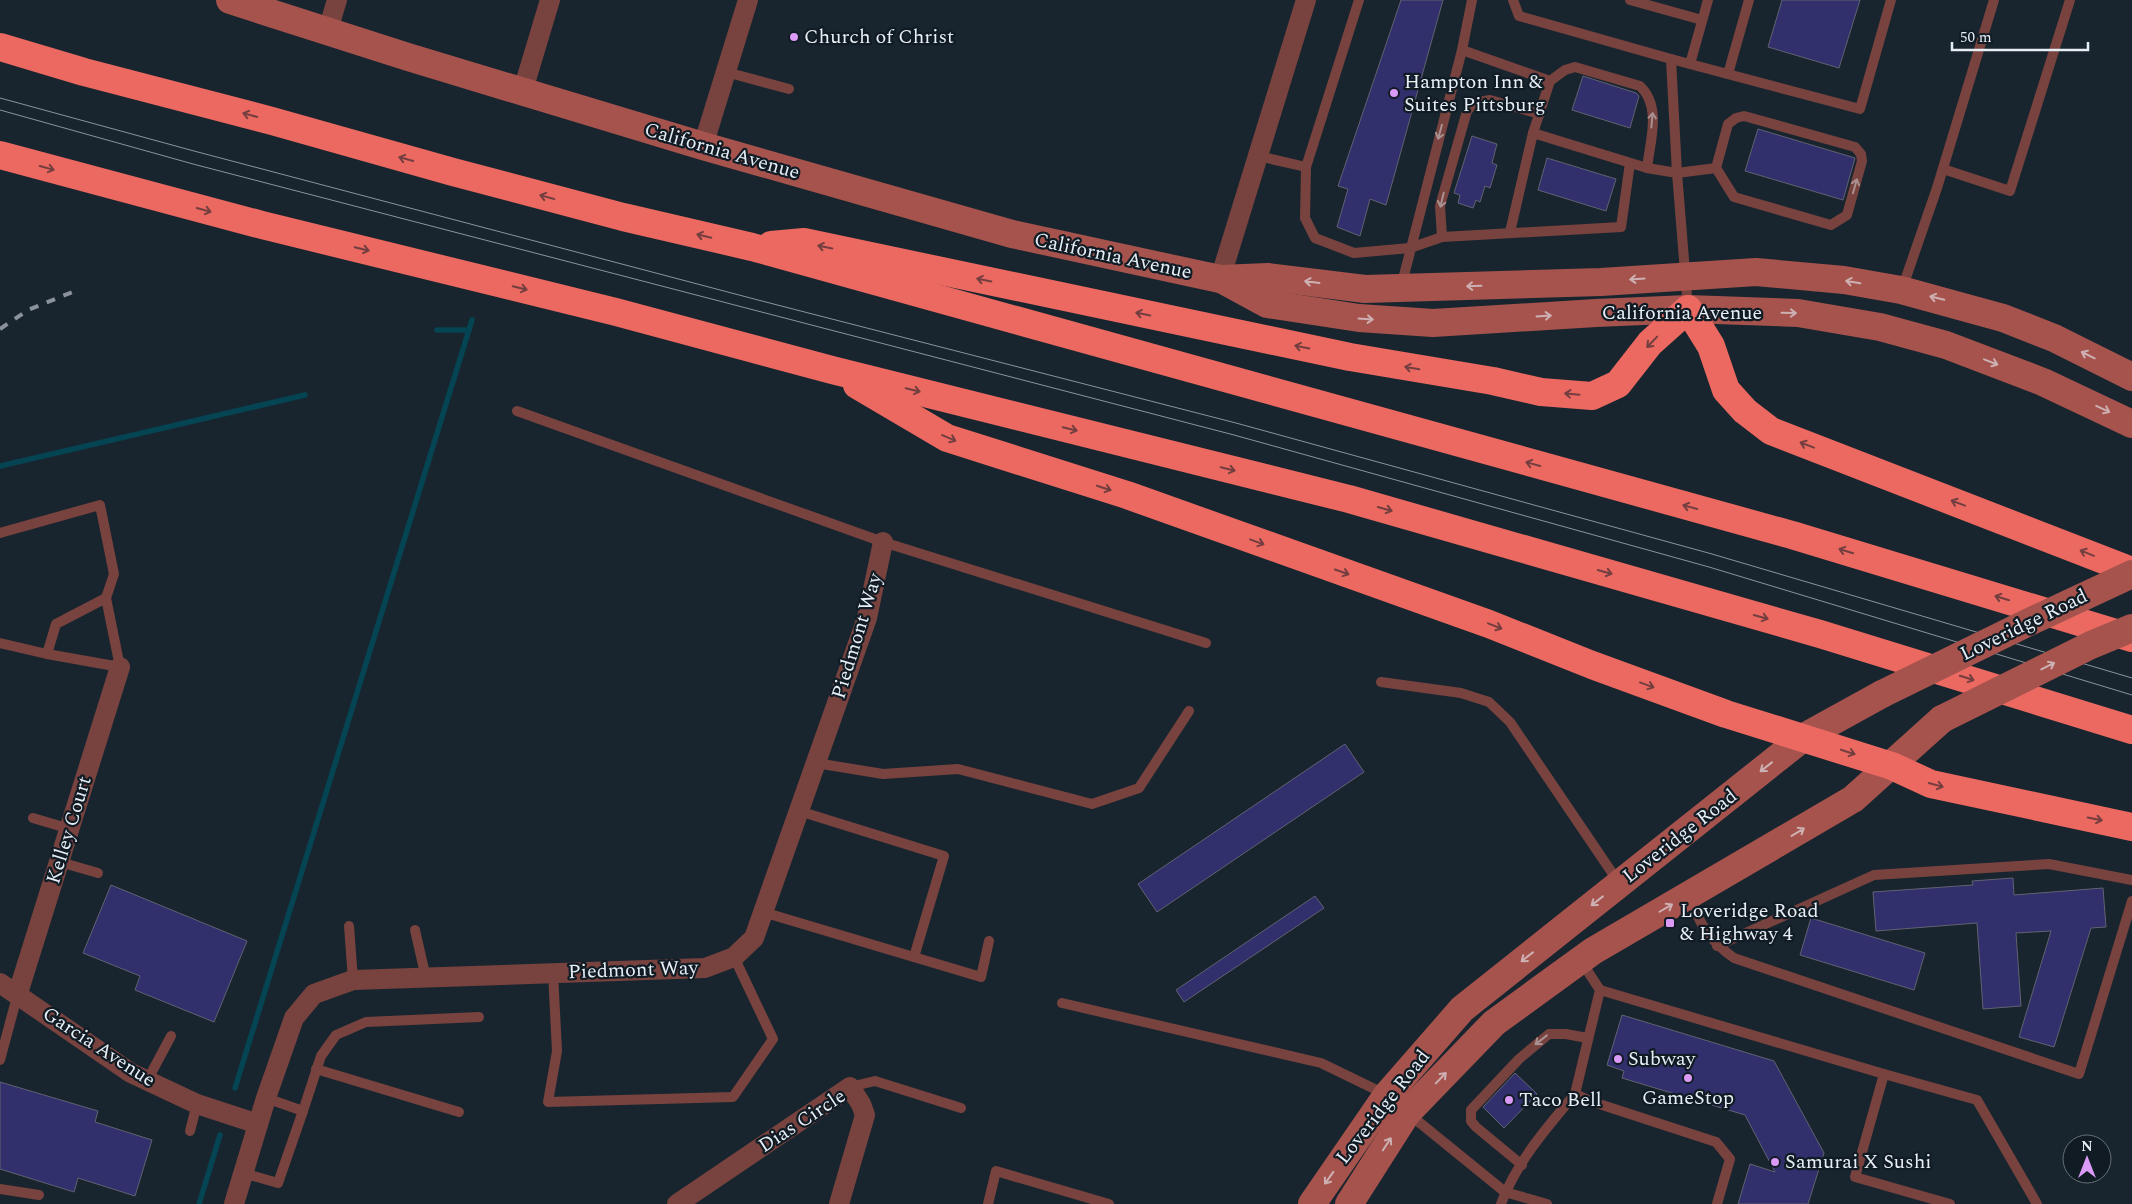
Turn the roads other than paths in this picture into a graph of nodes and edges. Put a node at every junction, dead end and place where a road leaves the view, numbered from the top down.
1 (230, 0) edge
2 (337, 0) edge
3 (550, 0) edge
4 (748, 0) edge
5 (1306, 0) edge
6 (1359, 0) edge
7 (1472, 0) edge
8 (1513, 0) edge
9 (1630, 0) edge
10 (1708, 0) edge
11 (1749, 0) edge
12 (1891, 0) edge
13 (1994, 0) edge
14 (2070, 0) edge
15 (1702, 20) junction
16 (328, 30) junction
17 (0, 41) edge
18 (0, 46) edge
19 (1462, 50) junction
20 (1672, 59) junction
21 (1690, 64) junction
22 (84, 72) junction
23 (726, 72) junction
24 (1728, 74) junction
25 (1550, 81) junction
26 (789, 89) dead end
27 (523, 90) junction
28 (1540, 114) junction
29 (1534, 133) junction
30 (703, 146) junction
31 (0, 155) edge
32 (1258, 156) junction
33 (1630, 163) junction
34 (1306, 167) junction
35 (1646, 168) junction
36 (1716, 168) junction
37 (1943, 169) junction
38 (1678, 173) junction
39 (1510, 232) junction
40 (1442, 237) junction
41 (752, 247) junction
42 (1410, 248) junction
43 (1685, 275) junction
44 (1220, 278) junction
45 (1401, 288) junction
46 (1901, 290) junction
47 (1688, 310) junction
48 (832, 370) junction
49 (2132, 377) edge
50 (516, 411) dead end
51 (2132, 424) edge
52 (0, 533) edge
53 (883, 542) junction
54 (2132, 572) edge
55 (106, 598) junction
56 (2132, 628) edge
57 (2132, 638) edge
58 (0, 643) edge
59 (1206, 643) dead end
60 (47, 654) junction
61 (120, 667) junction
62 (1381, 682) dead end
63 (1189, 711) dead end
64 (2132, 730) edge
65 (1804, 737) junction
66 (816, 763) junction
67 (1892, 766) junction
68 (799, 811) junction
69 (33, 818) dead end
70 (2132, 827) edge
71 (70, 829) junction
72 (60, 862) junction
73 (98, 873) dead end
74 (2132, 880) edge
75 (1619, 884) junction
76 (1690, 895) junction
77 (2132, 901) edge
78 (763, 912) junction
79 (349, 926) dead end
80 (416, 930) dead end
81 (988, 941) dead end
82 (1717, 946) junction
83 (734, 957) junction
84 (914, 957) junction
85 (1580, 960) junction
86 (553, 973) junction
87 (426, 978) junction
88 (353, 980) junction
89 (0, 983) edge
90 (1600, 990) junction
91 (18, 993) junction
92 (1062, 1003) dead end
93 (479, 1017) dead end
94 (171, 1036) dead end
95 (1587, 1038) junction
96 (0, 1060) edge
97 (316, 1069) junction
98 (1884, 1074) junction
99 (147, 1081) junction
100 (850, 1088) junction
101 (1575, 1094) junction
102 (266, 1098) junction
103 (197, 1104) junction
104 (1397, 1104) junction
105 (961, 1108) dead end
106 (303, 1111) junction
107 (459, 1112) dead end
108 (258, 1124) junction
109 (190, 1132) dead end
110 (1522, 1165) junction
111 (243, 1173) junction
112 (0, 1189) edge
113 (1505, 1192) junction
114 (39, 1194) dead end
115 (234, 1204) edge
116 (677, 1204) edge
117 (839, 1204) edge
118 (988, 1204) edge
119 (1109, 1204) edge
120 (1312, 1204) edge
121 (1349, 1204) edge
122 (1501, 1204) edge
123 (1547, 1204) edge
124 (1717, 1204) edge
125 (1950, 1204) edge
126 (2037, 1204) edge

1 - 16 main road, California Avenue
2 - 16 street
3 - 27 street
4 - 23 street
5 - 32 street
6 - 34 lane
7 - 19 lane
8 - 20 lane
9 - 15 lane
10 - 15 lane
11 - 24 lane
12 - 24 lane
13 - 37 lane
14 - 37 lane
15 - 21 lane
16 - 27 main road, California Avenue
17 - 22 highway
18 - 22 highway
19 - 25 lane
19 -> 42 lane
20 - 21 lane
20 - 38 lane
21 - 24 lane
41 -> 22 highway
23 - 26 lane
23 - 30 street
25 - 28 lane
35 -> 25 lane
27 - 30 main road, California Avenue
28 - 29 lane
28 -> 40 lane
29 - 33 lane
29 - 39 lane
30 - 44 main road, California Avenue
31 -> 48 highway
32 - 34 lane
32 - 44 street
33 - 35 lane
33 - 39 lane
34 - 42 lane
35 - 38 lane
36 -> 36 lane
36 - 38 lane
37 - 46 lane
38 - 43 lane
39 - 40 lane
40 - 42 lane
47 -> 41 highway
57 -> 41 highway
42 - 45 lane
43 -> 45 main road, California Avenue
46 -> 43 main road, California Avenue
43 - 47 lane
45 -> 44 main road, California Avenue
44 -> 47 main road, California Avenue
49 -> 46 main road, California Avenue
47 -> 51 main road, California Avenue
54 -> 47 highway
48 -> 64 highway
48 -> 65 highway
50 - 53 lane
52 - 55 lane
53 - 59 lane
53 - 66 street, Piedmont Way
54 - 65 main road, Loveridge Road, bridge
55 - 60 lane
55 - 61 lane
67 -> 56 main road, Loveridge Road, bridge
58 - 60 lane
60 - 61 lane
61 - 71 street, Kelley Court
62 - 75 lane
63 - 66 lane
65 -> 67 highway
65 -> 75 main road, Loveridge Road
66 - 68 street, Piedmont Way
67 -> 70 highway
76 -> 67 main road, Loveridge Road
68 - 78 street, Piedmont Way
68 - 84 lane
69 - 71 lane
71 - 72 street, Kelley Court
72 - 73 lane
72 - 91 street, Kelley Court
74 - 82 lane
75 -> 104 main road, Loveridge Road
76 - 82 lane
85 -> 76 main road, Loveridge Road
77 - 82 lane
78 - 83 street, Piedmont Way
78 - 84 lane
79 - 88 lane
80 - 87 lane
81 - 84 lane
83 - 86 street, Piedmont Way
83 - 86 lane
85 - 90 lane
104 -> 85 main road, Loveridge Road
86 - 87 street, Piedmont Way
87 - 88 street, Piedmont Way
88 - 102 street, Piedmont Way
89 - 91 street, Garcia Avenue
90 - 95 lane
90 - 98 lane
91 - 96 lane
91 - 99 street, Garcia Avenue
92 - 104 lane
93 - 97 lane
94 - 99 lane
95 - 101 lane
95 -> 110 lane
97 - 106 lane
97 - 107 lane
98 - 125 lane
98 - 126 lane
99 - 103 street, Garcia Avenue
100 - 105 lane
100 - 116 street, Dias Circle
100 - 117 street, Dias Circle
101 - 110 lane
101 - 124 lane
102 - 106 lane
102 - 108 street, Piedmont Way
103 - 108 street, Garcia Avenue
103 - 109 lane
104 - 113 lane
104 -> 120 main road, Loveridge Road
121 -> 104 main road, Loveridge Road
106 - 111 lane
108 - 111 street, Piedmont Way
110 - 113 lane
111 - 115 street, Piedmont Way
112 - 114 lane
113 - 122 lane
113 - 123 lane
118 - 119 lane

